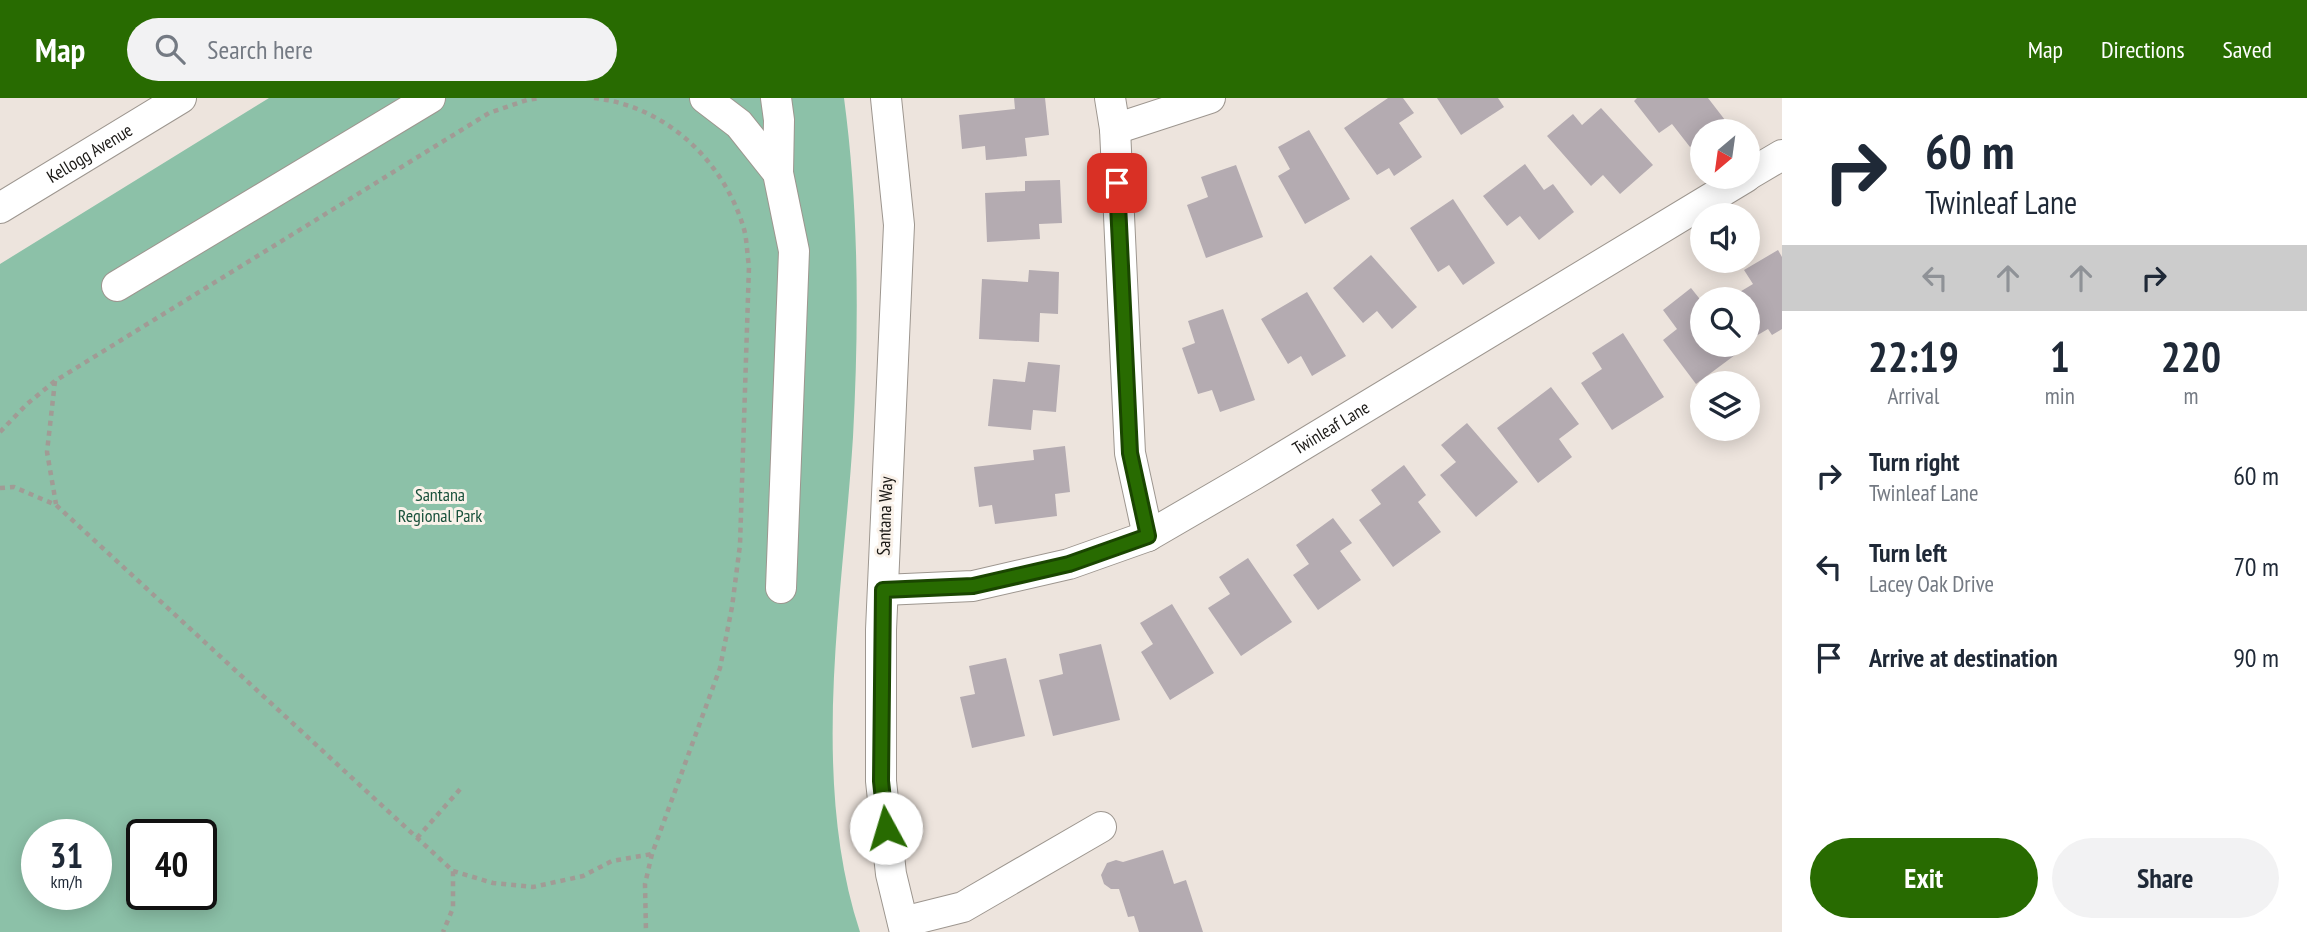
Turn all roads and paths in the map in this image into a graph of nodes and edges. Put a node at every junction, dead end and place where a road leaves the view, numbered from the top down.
1 (181, 98) edge
2 (430, 98) edge
3 (541, 98) edge
4 (594, 98) edge
5 (705, 98) edge
6 (776, 98) edge
7 (886, 98) edge
8 (1110, 98) edge
9 (1210, 98) edge
10 (1115, 129) junction
11 (1782, 155) edge
12 (1760, 168) edge
13 (778, 173) junction
14 (1725, 189) edge
15 (0, 208) edge
16 (117, 286) dead end
17 (55, 381) junction
18 (0, 432) edge
19 (0, 488) edge
20 (56, 505) junction
21 (1148, 536) junction
22 (781, 588) dead end
23 (883, 590) junction
24 (462, 787) dead end
25 (1101, 827) dead end
26 (417, 838) junction
27 (652, 854) junction
28 (453, 871) junction
29 (904, 927) edge
30 (443, 932) edge
31 (646, 932) edge

1 - 15 street, Kellogg Avenue
2 - 16 street
3 - 17 path
4 - 27 path
5 - 13 street
6 - 13 street
7 - 23 street, Santana Way
8 - 10 street
9 - 10 street
10 - 21 street
11 - 12 street, Twinleaf Lane
13 - 22 street
14 - 21 street, Twinleaf Lane
17 - 18 path
17 - 20 path
19 - 20 path
20 - 26 path
21 - 23 street, Twinleaf Lane
23 - 29 street, Santana Way
24 - 26 path
25 - 29 street
26 - 28 path
27 - 28 path
27 - 31 path
28 - 30 path

